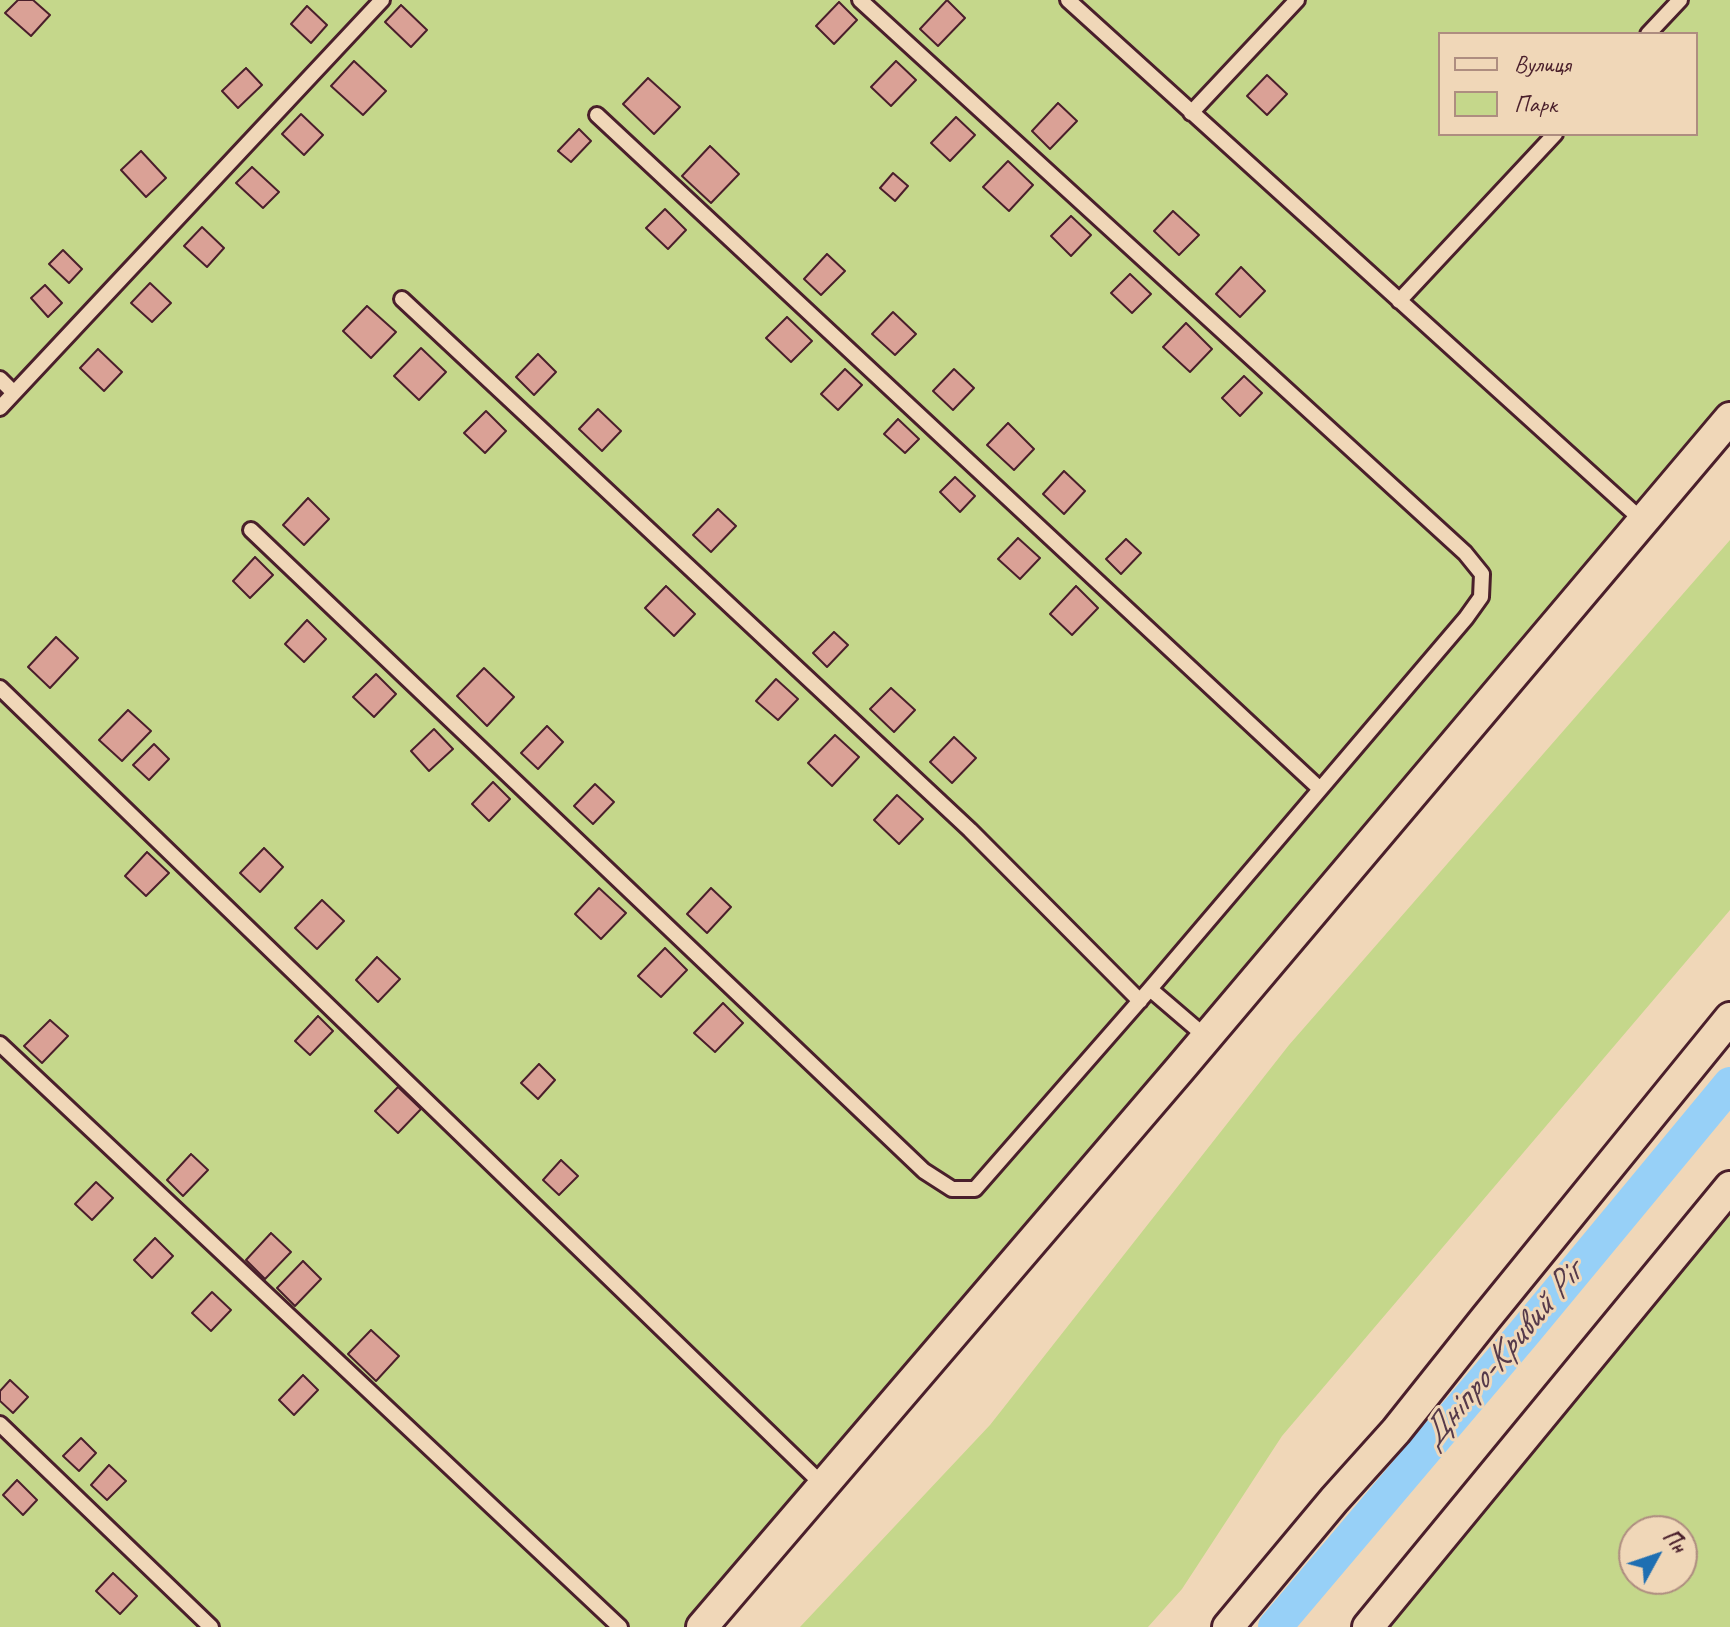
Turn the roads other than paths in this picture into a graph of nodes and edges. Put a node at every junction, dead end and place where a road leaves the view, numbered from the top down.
1 (382, 0) edge
2 (860, 0) edge
3 (1068, 0) edge
4 (1297, 0) edge
5 (1680, 0) edge
6 (1650, 32) edge
7 (1191, 113) junction
8 (597, 115) dead end
9 (1553, 136) edge
10 (402, 299) dead end
11 (1399, 301) junction
12 (0, 379) edge
13 (14, 393) junction
14 (0, 408) edge
15 (1730, 418) edge
16 (1644, 522) junction
17 (251, 530) dead end
18 (0, 688) edge
19 (1320, 789) junction
20 (1150, 989) junction
21 (1140, 1001) junction
22 (1730, 1018) edge
23 (1206, 1037) junction
24 (0, 1044) edge
25 (1730, 1187) edge
26 (0, 1424) edge
27 (823, 1485) junction
28 (211, 1627) edge
29 (620, 1627) edge
30 (702, 1627) edge
31 (1228, 1627) edge
32 (1368, 1627) edge

1 - 13 lane
2 - 19 lane
3 - 7 lane
4 - 7 lane
5 - 6 lane
7 - 11 lane
8 - 19 lane
9 - 11 lane
10 - 21 lane
11 - 16 lane
12 - 13 lane
13 - 14 lane
15 - 16 street
16 - 23 street
17 - 21 lane
18 - 27 lane
19 - 20 lane
20 - 21 lane
20 - 23 lane
22 - 31 street
23 - 27 street
24 - 29 lane
25 - 32 street
26 - 28 lane
27 - 30 street

